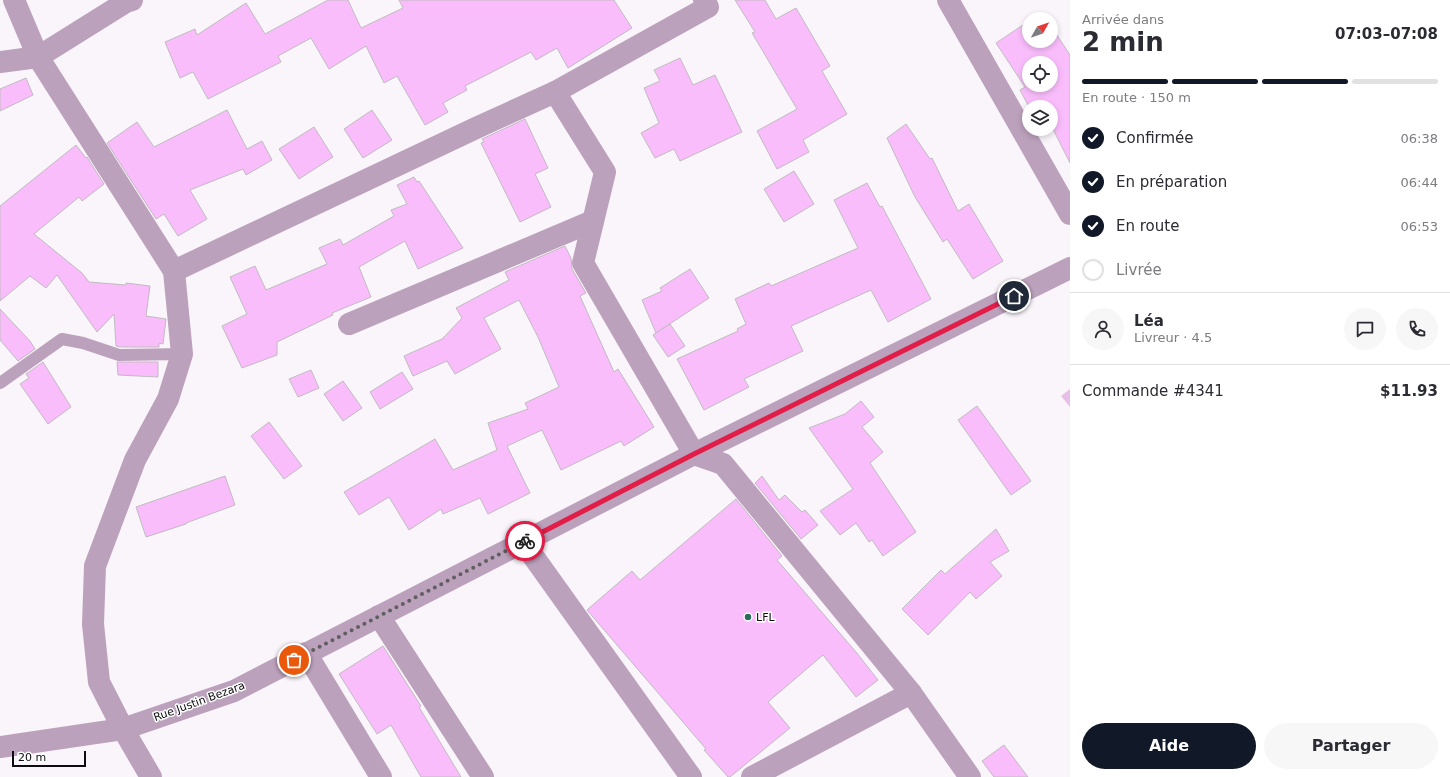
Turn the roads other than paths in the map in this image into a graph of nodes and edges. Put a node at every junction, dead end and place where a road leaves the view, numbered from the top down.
1 (14, 0) edge
2 (132, 0) edge
3 (704, 0) edge
4 (948, 0) edge
5 (38, 57) junction
6 (0, 62) edge
7 (555, 92) junction
8 (1070, 214) edge
9 (593, 221) junction
10 (1070, 268) edge
11 (174, 271) junction
12 (349, 324) dead end
13 (182, 354) junction
14 (0, 383) edge
15 (694, 454) junction
16 (523, 542) junction
17 (379, 616) junction
18 (306, 653) junction
19 (911, 693) junction
20 (123, 729) junction
21 (0, 747) edge
22 (151, 777) edge
23 (381, 777) edge
24 (484, 777) edge
25 (691, 777) edge
26 (752, 777) edge
27 (970, 777) edge

1 - 5 street
2 - 5 street
3 - 7 street
4 - 8 street
5 - 6 street
5 - 11 street
7 - 9 street
7 - 11 street
9 - 12 street
9 - 15 street
10 - 15 street, Rue Justin Bezara
11 - 13 street
13 - 14 lane
13 - 20 street
15 - 16 street, Rue Justin Bezara
15 - 19 street
16 - 17 street, Rue Justin Bezara
16 - 25 street
17 - 18 street, Rue Justin Bezara
17 - 24 street
18 - 20 street, Rue Justin Bezara
18 - 23 street
19 - 26 street
19 - 27 street
20 - 21 street, Rue Justin Bezara
20 - 22 street

